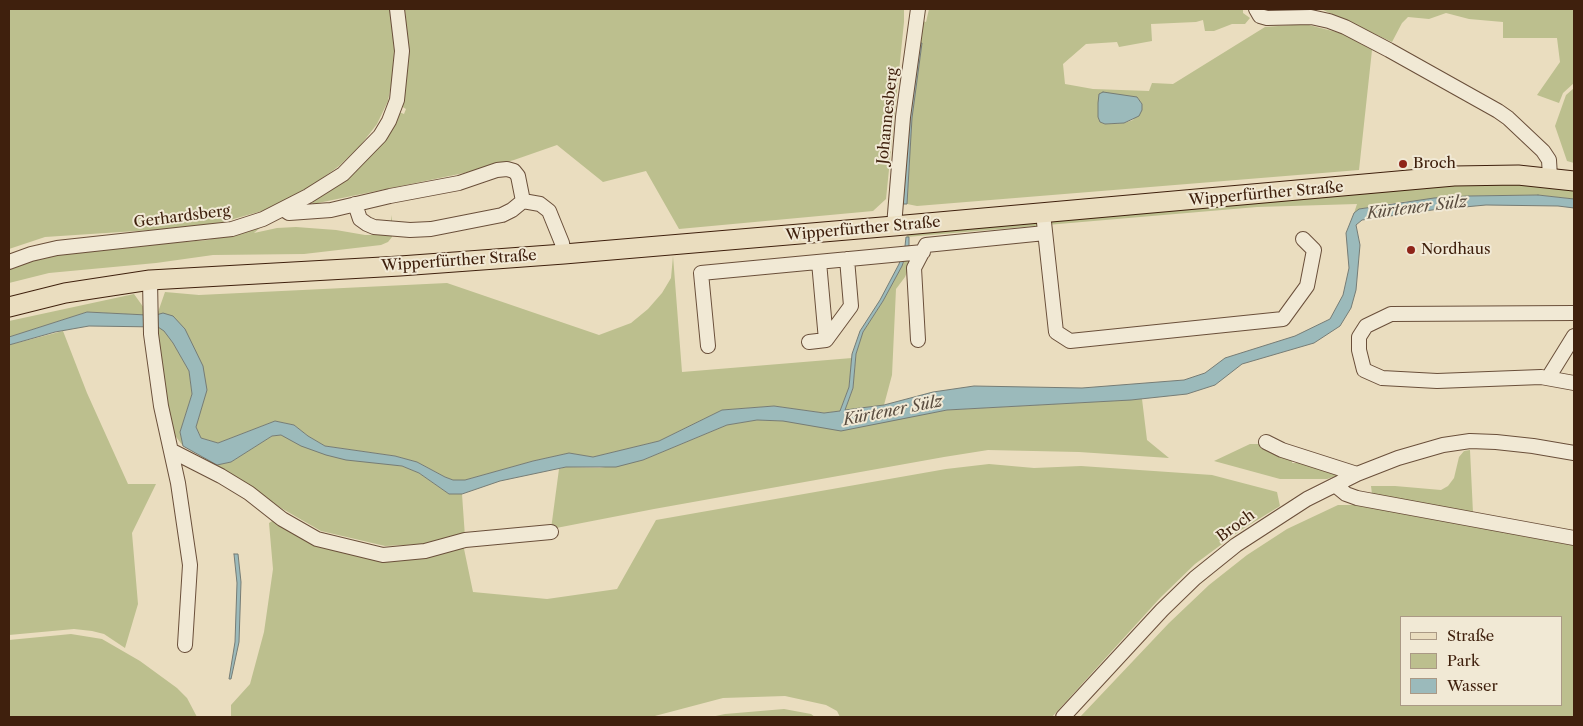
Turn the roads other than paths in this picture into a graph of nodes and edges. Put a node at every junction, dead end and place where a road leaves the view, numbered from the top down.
1 (397, 9) edge
2 (918, 9) edge
3 (1256, 9) edge
4 (1550, 177) junction
5 (1574, 181) edge
6 (523, 201) junction
7 (355, 204) junction
8 (283, 209) junction
9 (1043, 213) junction
10 (894, 226) junction
11 (1046, 233) junction
12 (1303, 239) dead end
13 (918, 252) junction
14 (564, 254) junction
15 (847, 259) junction
16 (9, 262) edge
17 (819, 262) junction
18 (150, 280) junction
19 (9, 307) edge
20 (1574, 313) edge
21 (1574, 336) edge
22 (826, 340) junction
23 (918, 340) dead end
24 (809, 342) dead end
25 (708, 346) dead end
26 (1548, 378) junction
27 (1574, 383) edge
28 (1266, 442) dead end
29 (172, 451) junction
30 (1574, 453) edge
31 (1357, 474) junction
32 (1335, 485) junction
33 (551, 532) dead end
34 (1574, 538) edge
35 (185, 645) dead end
36 (1063, 717) edge

1 - 8 street, Gerhardsberg
2 - 10 street, Johannesberg
3 - 4 street
4 - 5 main road, Wipperfürther Straße
4 - 9 main road, Wipperfürther Straße
6 - 7 street
6 - 7 street
6 - 14 street
7 - 8 street
8 - 16 street, Gerhardsberg
9 - 10 main road, Wipperfürther Straße
9 - 11 street
10 - 14 main road, Wipperfürther Straße
11 - 12 street
11 - 13 street
13 - 15 street
13 - 23 street
14 - 18 main road, Wipperfürther Straße
15 - 17 street
15 - 22 street
17 - 22 street
17 - 25 street
18 - 19 main road, Wipperfürther Straße
18 - 29 street
20 - 26 street
21 - 26 street
22 - 24 street
26 - 27 street
28 - 31 street
29 - 33 street
29 - 35 street
30 - 31 street, Broch
31 - 32 street, Broch
32 - 34 street
32 - 36 street, Broch

